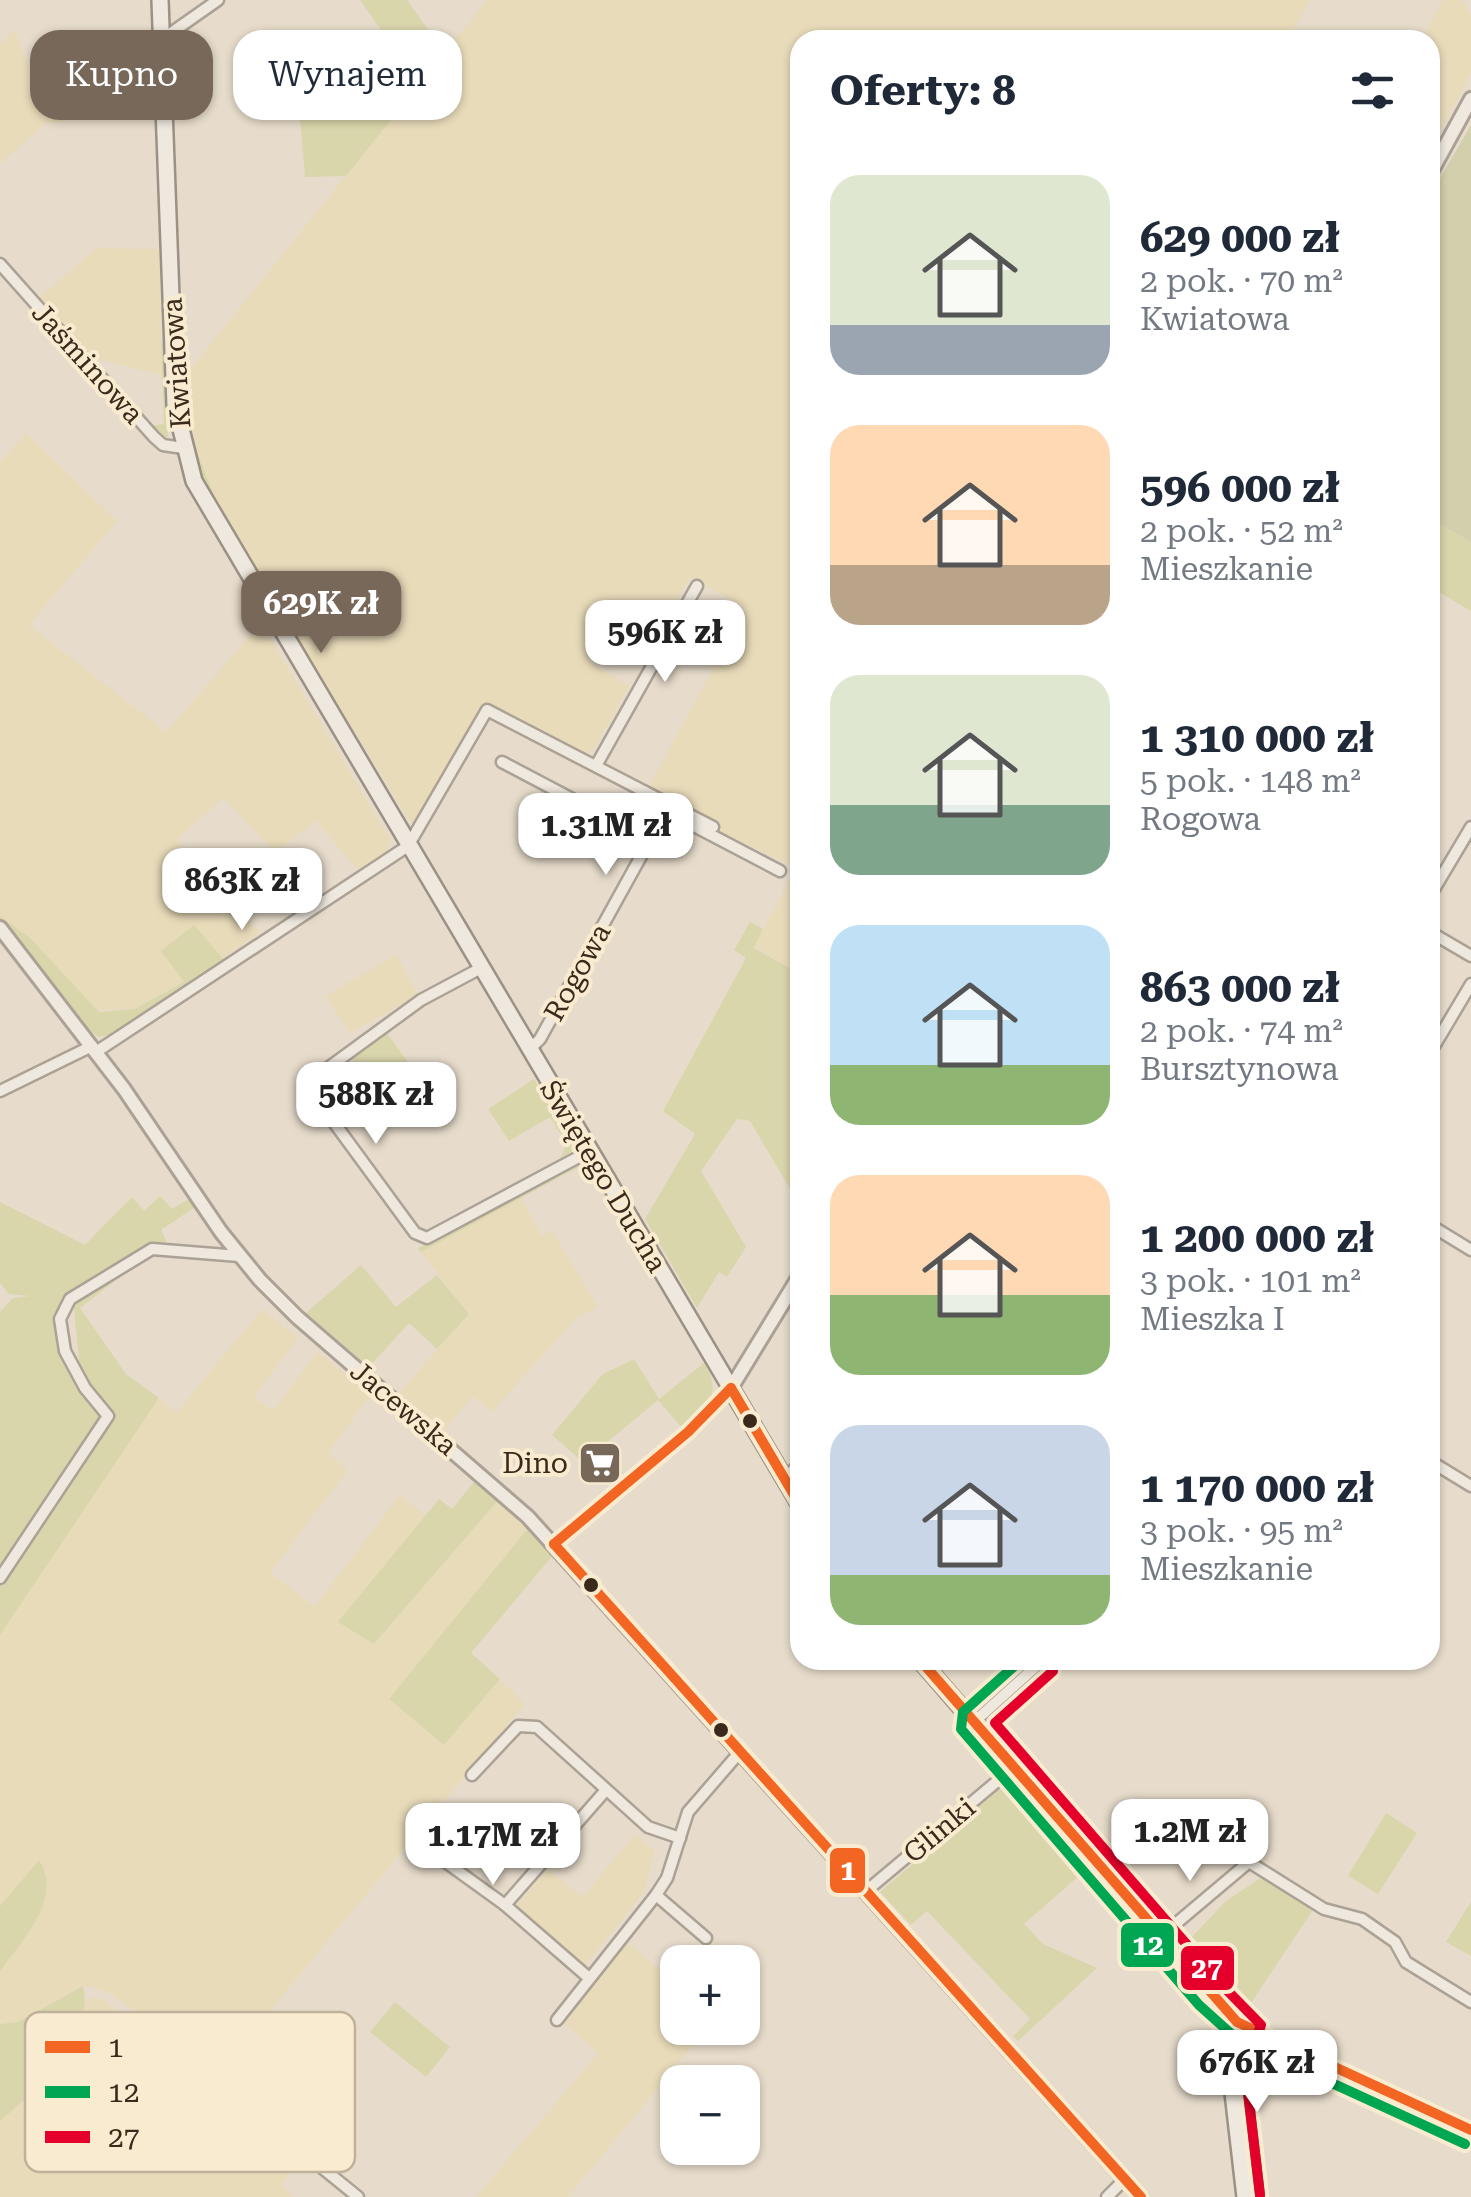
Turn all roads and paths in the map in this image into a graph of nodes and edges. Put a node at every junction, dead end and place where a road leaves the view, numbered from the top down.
1 (160, 0) edge
2 (218, 0) edge
3 (162, 30) edge
4 (176, 30) edge
5 (1471, 99) edge
6 (165, 120) edge
7 (1440, 156) edge
8 (0, 264) edge
9 (183, 448) junction
10 (698, 586) dead end
11 (502, 762) dead end
12 (597, 764) junction
13 (1471, 827) edge
14 (713, 828) dead end
15 (650, 840) junction
16 (408, 846) junction
17 (780, 871) dead end
18 (1440, 879) edge
19 (0, 928) edge
20 (1440, 938) edge
21 (1471, 956) edge
22 (481, 968) junction
23 (1471, 984) edge
24 (1440, 1036) edge
25 (94, 1049) junction
26 (529, 1050) junction
27 (0, 1092) edge
28 (590, 1152) junction
29 (1440, 1231) edge
30 (1471, 1250) edge
31 (238, 1256) junction
32 (790, 1291) edge
33 (731, 1388) junction
34 (1440, 1467) edge
35 (790, 1473) edge
36 (784, 1479) junction
37 (1471, 1486) edge
38 (790, 1489) edge
39 (554, 1544) junction
40 (0, 1578) edge
41 (929, 1670) edge
42 (1032, 1670) edge
43 (974, 1722) junction
44 (739, 1753) junction
45 (1013, 1768) junction
46 (472, 1775) dead end
47 (606, 1790) junction
48 (680, 1838) junction
49 (440, 1858) dead end
50 (864, 1892) junction
51 (656, 1895) junction
52 (505, 1905) junction
53 (1160, 1937) junction
54 (706, 1938) dead end
55 (589, 1978) junction
56 (1471, 2002) edge
57 (557, 2020) dead end
58 (1246, 2027) junction
59 (1471, 2130) edge
60 (327, 2172) edge
61 (1126, 2179) junction
62 (358, 2197) edge
63 (1107, 2197) edge
64 (1141, 2197) edge
65 (1245, 2197) edge

1 - 3 main road, Kwiatowa
2 - 4 street
5 - 7 street
6 - 9 main road, Kwiatowa
8 - 9 street, Jaśminowa
9 - 16 main road, Kwiatowa
10 - 12 street
11 - 15 street
12 - 14 street
12 - 16 street
13 - 18 street
15 - 17 street
15 - 26 street, Rogowa
16 - 22 main road, Świętego Ducha
16 - 25 street
19 - 25 street, Jacewska
20 - 21 street
22 - 26 main road, Świętego Ducha
22 - 28 street
23 - 24 street
25 - 27 street
25 - 31 street, Jacewska
26 - 28 main road, Świętego Ducha
28 - 33 main road, Świętego Ducha
29 - 30 street
31 - 39 street, Jacewska
31 - 40 street
32 - 33 street
33 - 36 main road, Świętego Ducha
33 - 39 street
34 - 37 street
35 - 36 street
36 - 38 main road, Świętego Ducha
39 - 44 street, Jacewska
41 - 43 main road
42 - 43 street
43 - 45 main road
44 - 48 street
44 - 50 street, Jacewska
45 - 50 street, Glinki
45 - 53 main road
46 - 47 street
47 - 48 street
47 - 52 street
48 - 51 street
49 - 52 street
50 - 61 street, Jacewska
51 - 54 street
51 - 55 street
52 - 55 street
53 - 56 street
53 - 58 main road
55 - 57 street
58 - 59 street
58 - 65 main road
60 - 62 street
61 - 63 street
61 - 64 street, Jacewska

